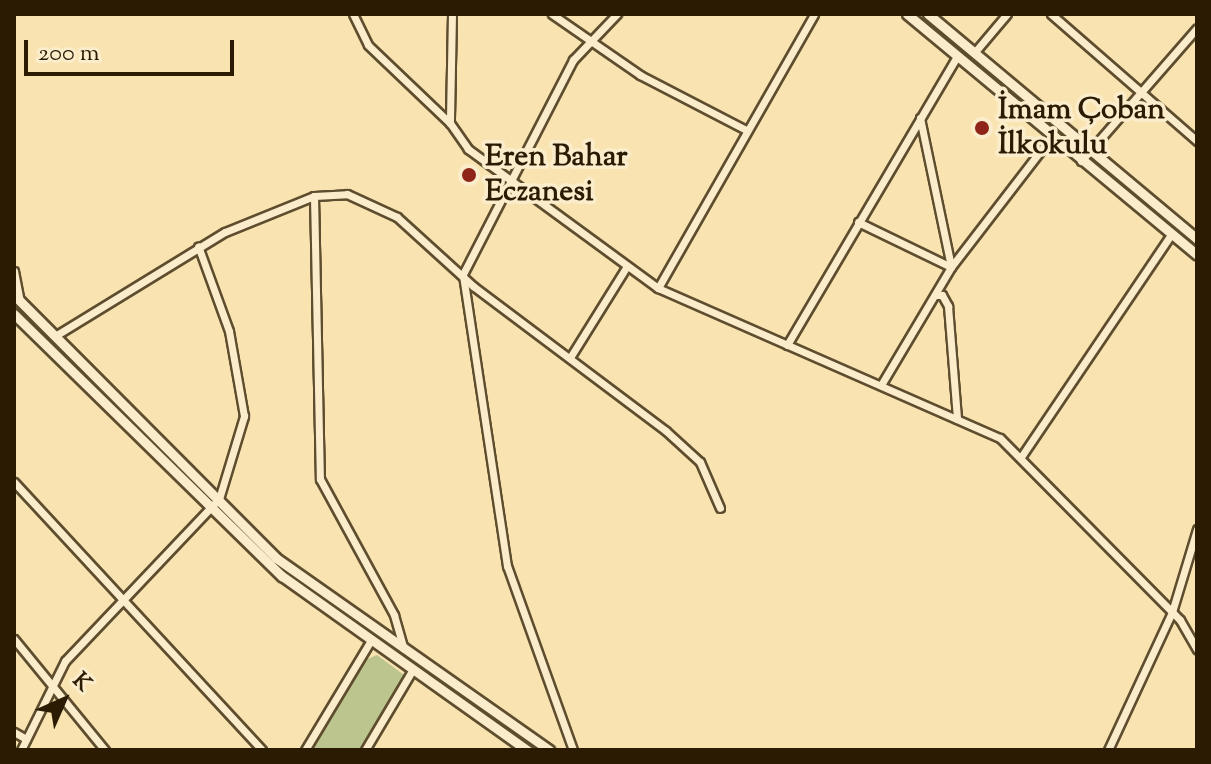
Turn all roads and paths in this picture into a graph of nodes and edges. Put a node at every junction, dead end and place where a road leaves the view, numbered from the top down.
1 (353, 14) edge
2 (452, 14) edge
3 (552, 14) edge
4 (617, 14) edge
5 (814, 14) edge
6 (907, 14) edge
7 (928, 14) edge
8 (1007, 14) edge
9 (1051, 14) edge
10 (1197, 28) edge
11 (589, 41) junction
12 (974, 53) junction
13 (957, 56) junction
14 (1141, 94) junction
15 (920, 118) junction
16 (450, 123) junction
17 (746, 130) junction
18 (1052, 136) junction
19 (1197, 141) edge
20 (1089, 150) junction
21 (1081, 161) junction
22 (512, 182) junction
23 (314, 196) junction
24 (858, 222) junction
25 (1170, 236) junction
26 (1197, 239) edge
27 (198, 246) junction
28 (1197, 255) edge
29 (627, 266) junction
30 (951, 267) junction
31 (14, 271) edge
32 (463, 274) junction
33 (658, 288) junction
34 (935, 295) junction
35 (17, 298) edge
36 (14, 314) edge
37 (55, 336) junction
38 (787, 345) junction
39 (571, 356) junction
40 (881, 385) junction
41 (957, 419) junction
42 (1021, 457) junction
43 (14, 482) edge
44 (215, 503) junction
45 (720, 508) dead end
46 (1197, 529) edge
47 (125, 600) junction
48 (1172, 612) junction
49 (14, 639) edge
50 (370, 642) junction
51 (404, 649) junction
52 (1197, 650) edge
53 (412, 671) junction
54 (54, 681) junction
55 (14, 732) edge
56 (26, 739) junction
57 (523, 748) edge
58 (21, 750) edge
59 (105, 750) edge
60 (262, 750) edge
61 (305, 750) edge
62 (365, 750) edge
63 (549, 750) edge
64 (573, 750) edge
65 (1108, 750) edge

1 - 16 street
2 - 16 street
3 - 11 street
4 - 11 street
5 - 17 street
6 - 13 street
7 - 12 street
8 - 12 street
9 - 14 street
10 - 14 street
11 - 17 street
11 - 22 street
12 - 20 street
13 - 15 street
13 - 18 street
14 - 19 street
14 - 20 street
15 - 24 street
15 - 30 street
16 - 22 street
17 - 33 street
18 - 21 street
18 - 30 street
20 - 21 street
20 - 26 street
21 - 25 street
22 - 29 street
22 - 32 street
23 - 27 street
23 - 32 street
23 - 51 street
24 - 30 street
24 - 38 street
25 - 28 street
25 - 42 street
27 - 37 street
27 - 44 street
29 - 33 street
29 - 39 street
30 - 34 street
31 - 35 street
32 - 39 street
32 - 64 street
33 - 38 street
34 - 40 street
34 - 41 street
35 - 37 street
36 - 44 street
37 - 44 street
38 - 40 street
39 - 45 street
40 - 41 street
41 - 42 street
42 - 48 street
43 - 47 street
44 - 47 street
44 - 50 street
44 - 51 street
46 - 48 street
47 - 54 street
47 - 60 street
48 - 52 street
48 - 65 street
49 - 54 street
50 - 53 street
50 - 61 street
51 - 63 street
53 - 57 street
53 - 62 street
54 - 56 street
54 - 59 street
55 - 56 street
56 - 58 street

